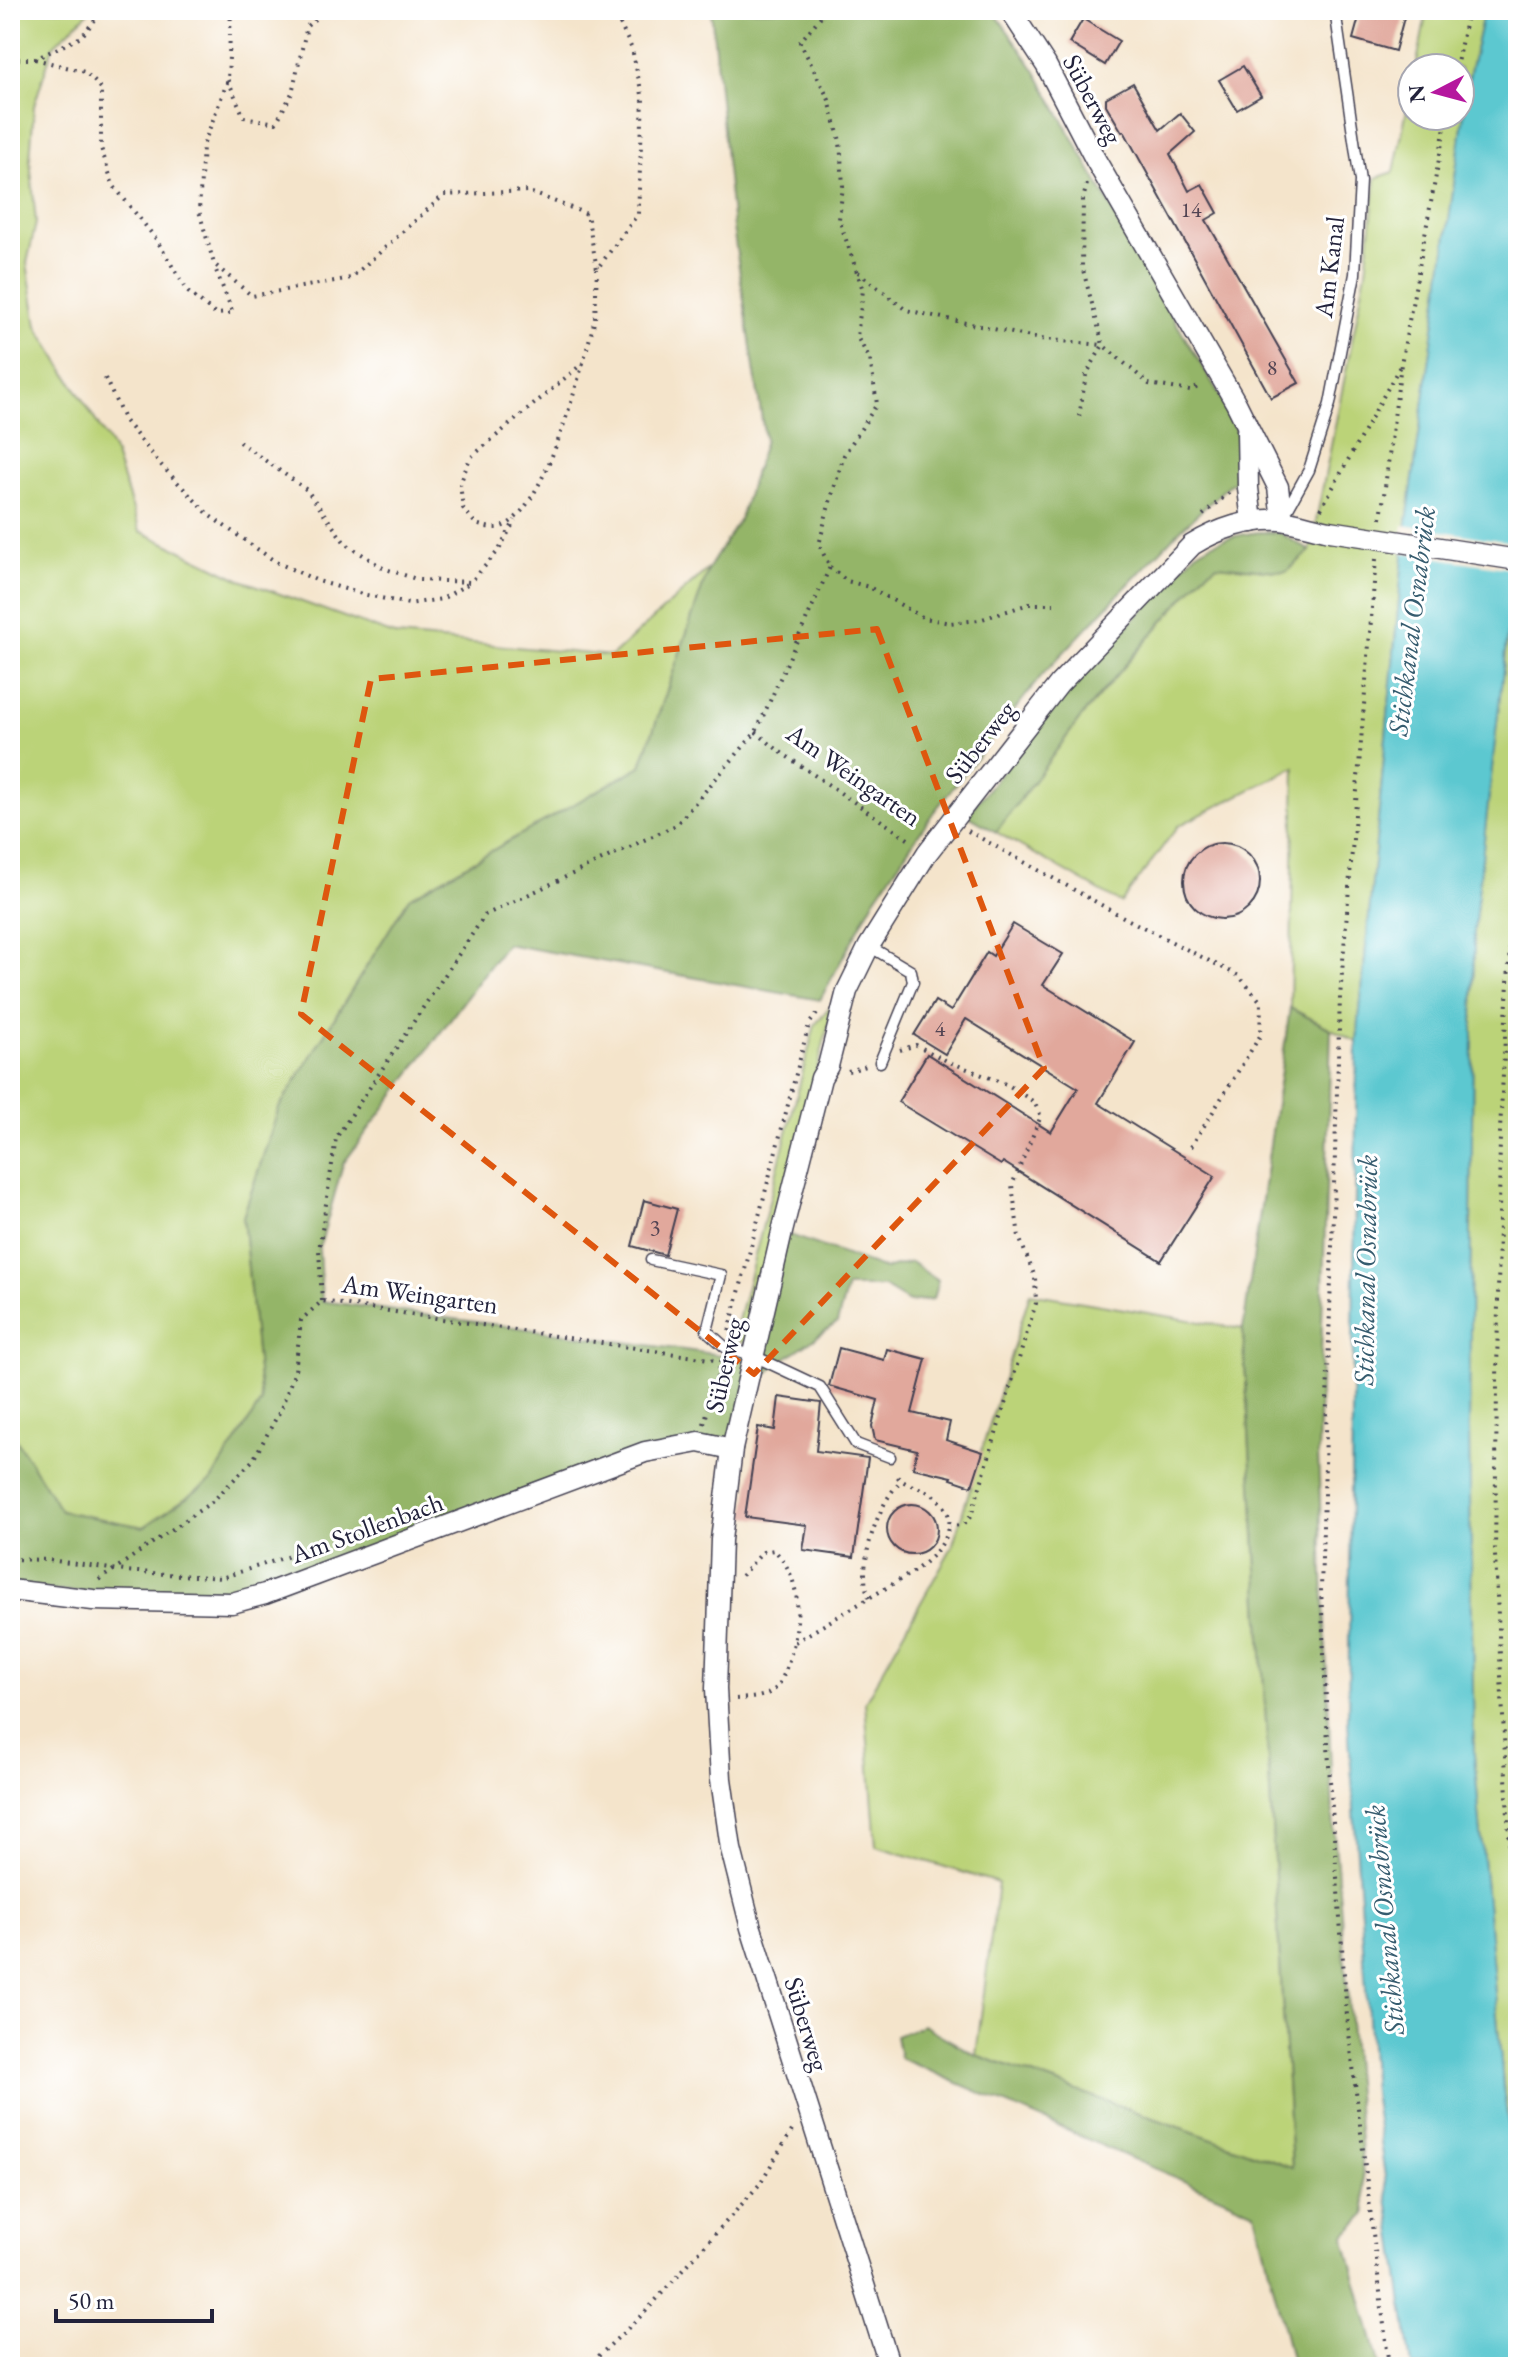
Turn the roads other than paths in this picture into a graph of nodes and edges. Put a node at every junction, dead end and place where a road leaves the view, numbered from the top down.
1 (1010, 10) edge
2 (1335, 10) edge
3 (1247, 423) junction
4 (1282, 520) junction
5 (1252, 522) junction
6 (1518, 560) edge
7 (869, 946) junction
8 (880, 1062) road end
9 (651, 1260) dead end
10 (752, 1355) junction
11 (732, 1449) junction
12 (890, 1457) road end
13 (10, 1590) edge
14 (890, 2367) edge

1 - 3 street, Süberweg
2 - 4 lane, Am Kanal
3 - 4 street, Süberweg
3 - 5 street, Süberweg
4 - 5 street, Süberweg
4 - 6 street, bridge
5 - 7 street, Süberweg
7 - 8 lane
7 - 10 street, Süberweg
9 - 10 lane
10 - 11 street, Süberweg
10 - 12 lane
11 - 13 street, Am Stollenbach
11 - 14 street, Süberweg

